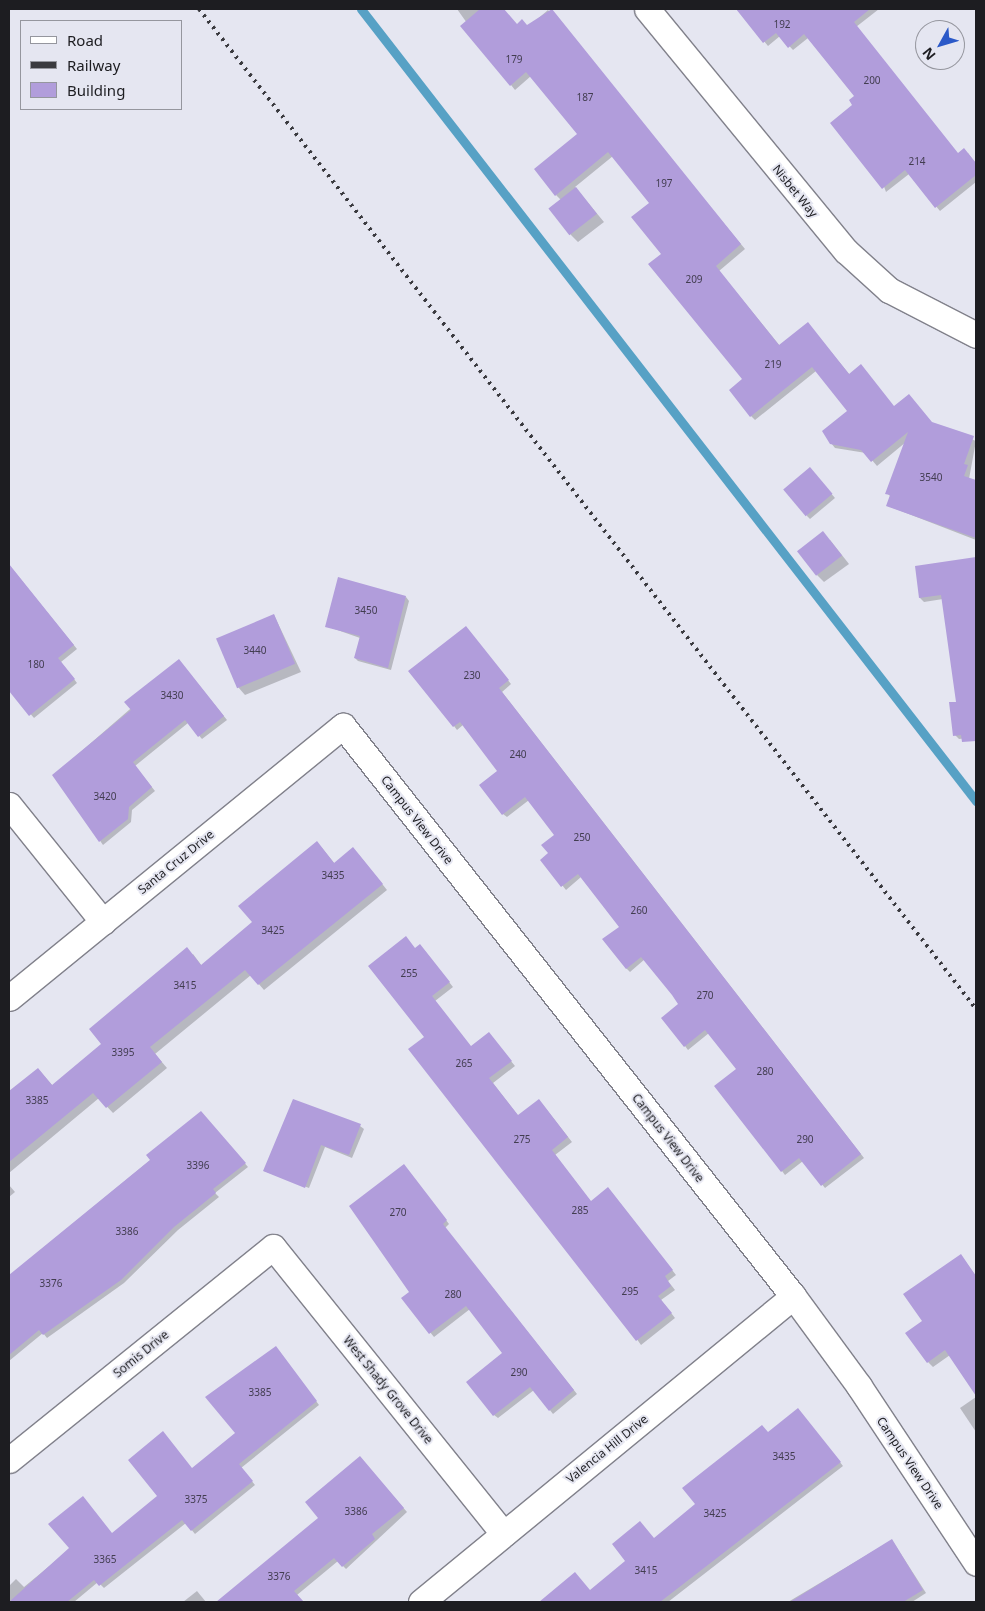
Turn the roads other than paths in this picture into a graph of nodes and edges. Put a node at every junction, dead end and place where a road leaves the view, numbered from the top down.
1 (647, 9) edge
2 (976, 335) edge
3 (343, 726) joint
4 (9, 805) edge
5 (103, 922) junction
6 (9, 998) edge
7 (272, 1247) joint
8 (792, 1296) junction
9 (9, 1460) edge
10 (504, 1534) junction
11 (976, 1563) edge
12 (421, 1602) edge

1 - 2 street, Nisbet Way
3 - 5 street, Santa Cruz Drive
3 - 8 street, Campus View Drive
4 - 5 street
5 - 6 street, Santa Cruz Drive
7 - 9 street, Somis Drive
7 - 10 street, West Shady Grove Drive
8 - 10 street, Valencia Hill Drive
8 - 11 street, Campus View Drive
10 - 12 street, Valencia Hill Drive

